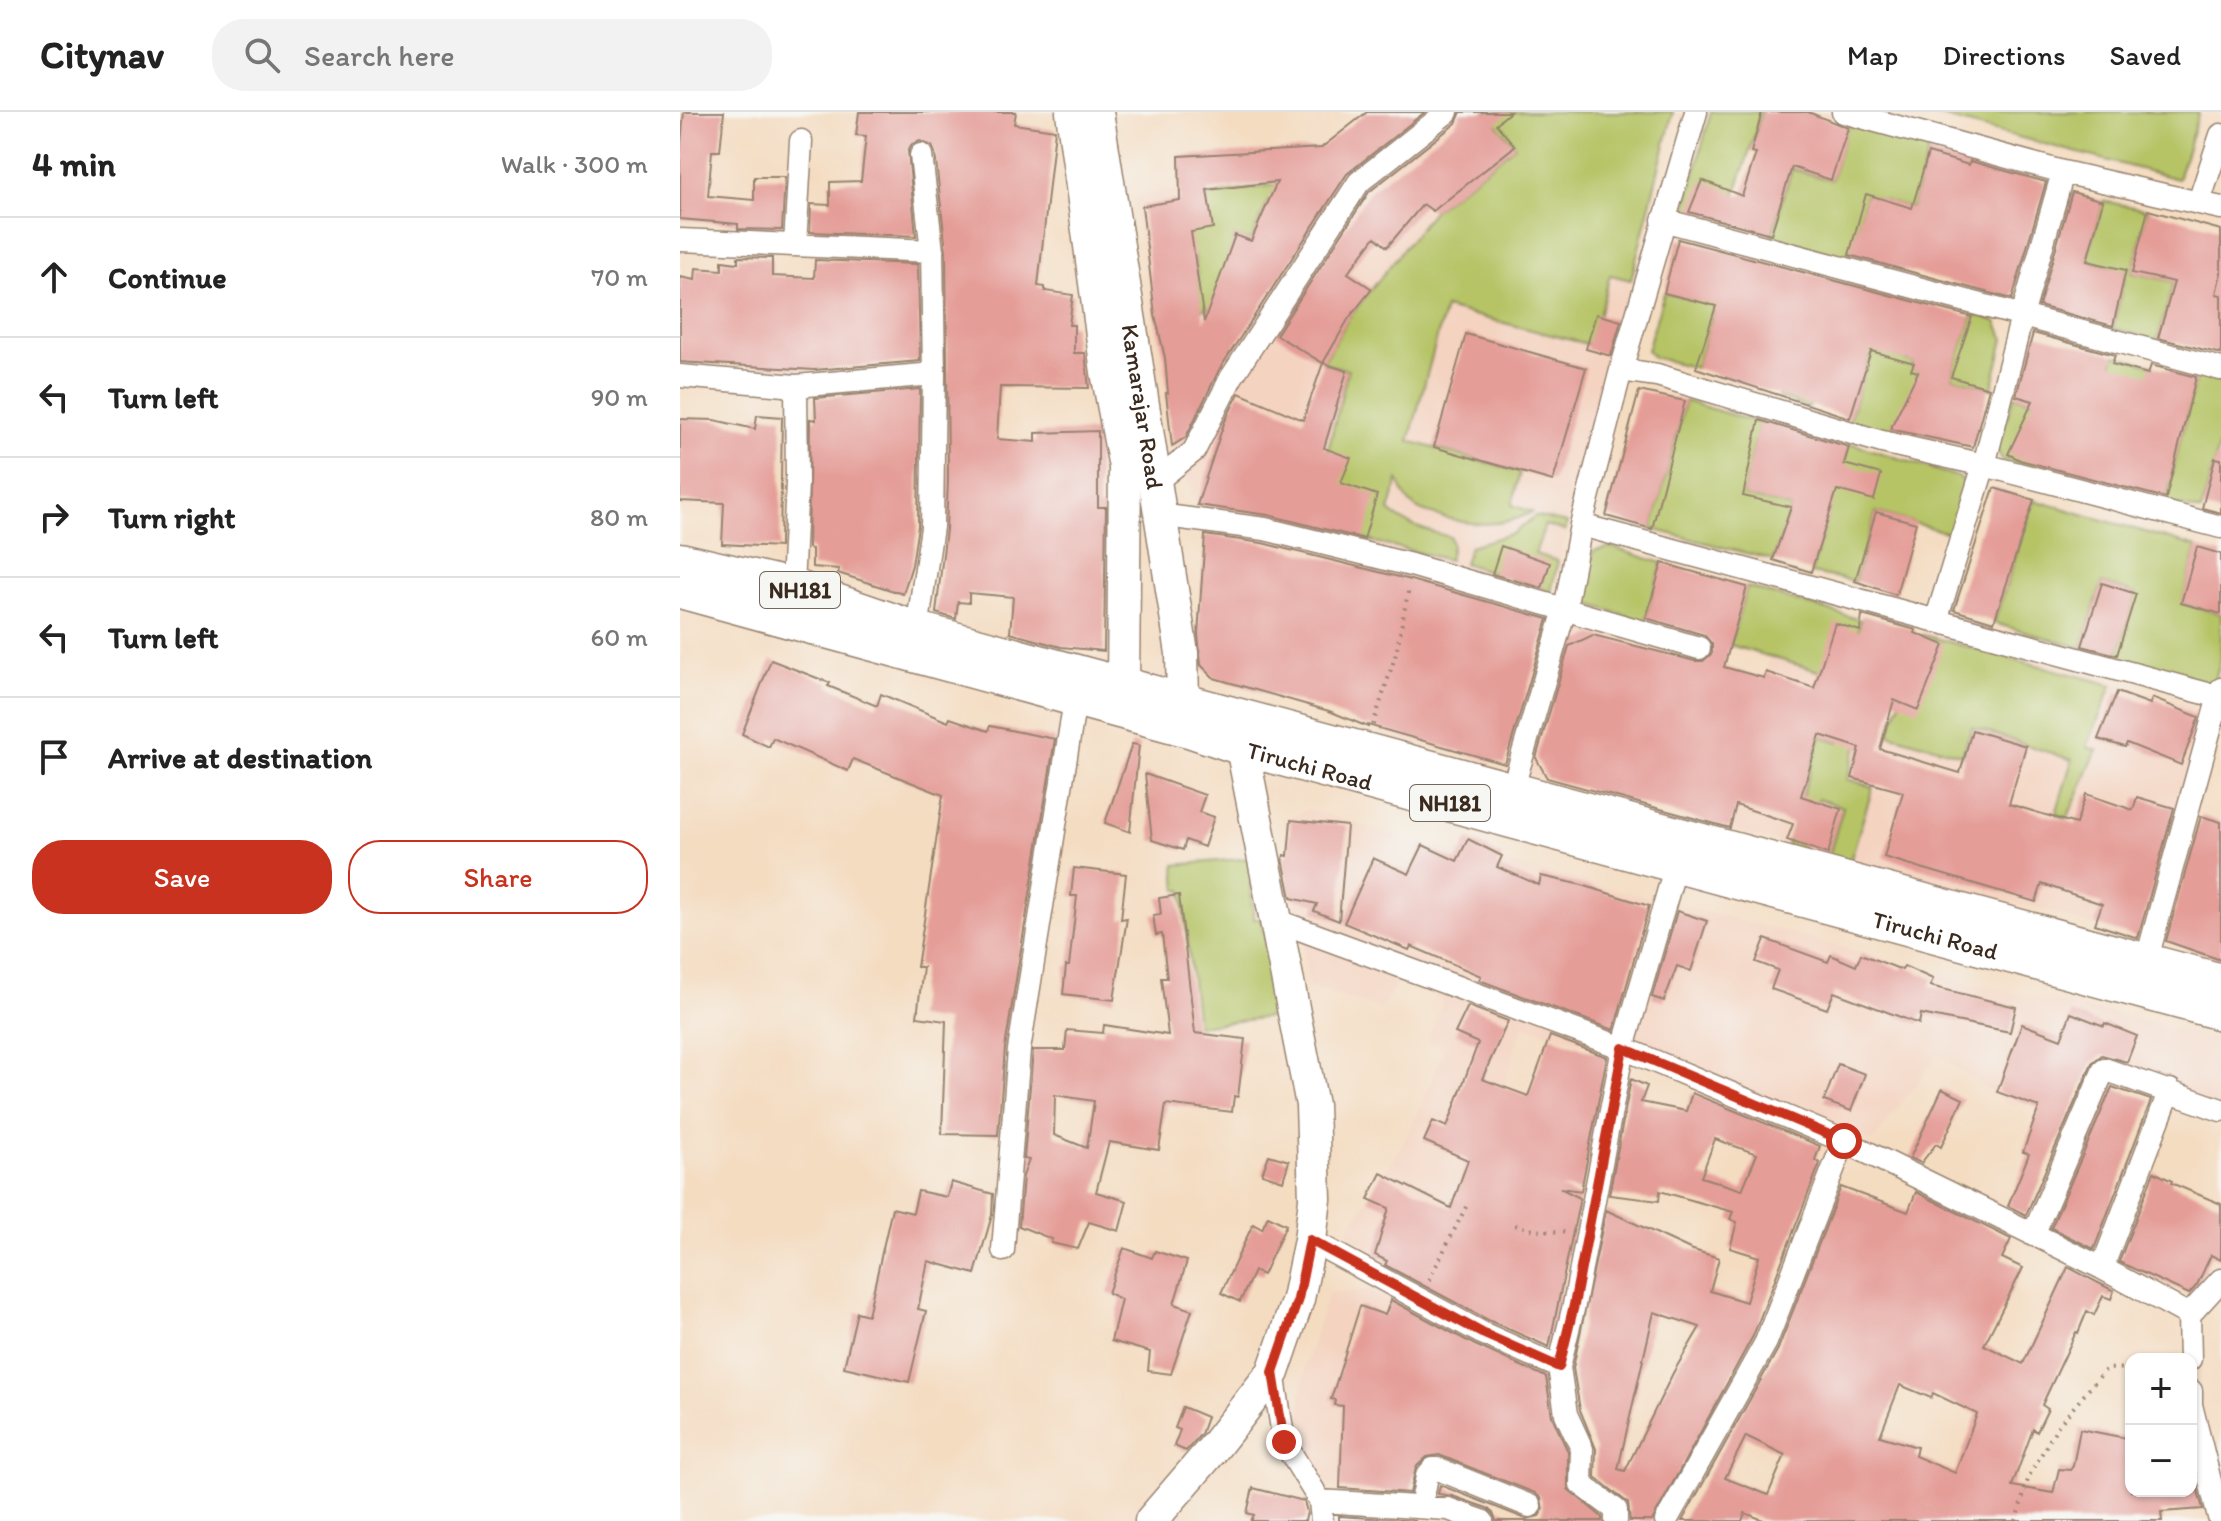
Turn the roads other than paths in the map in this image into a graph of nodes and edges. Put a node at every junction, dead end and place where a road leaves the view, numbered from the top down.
1 (1072, 112) edge
2 (1097, 112) edge
3 (1447, 112) edge
4 (1696, 112) edge
5 (1843, 112) edge
6 (2221, 135) edge
7 (801, 141) dead end
8 (921, 155) dead end
9 (2063, 172) junction
10 (2199, 202) junction
11 (2221, 208) edge
12 (1663, 220) junction
13 (680, 240) edge
14 (795, 245) junction
15 (932, 251) junction
16 (2022, 316) junction
17 (2221, 369) edge
18 (1621, 370) junction
19 (934, 374) junction
20 (680, 376) edge
21 (796, 386) junction
22 (1984, 465) junction
23 (1154, 483) junction
24 (1159, 515) junction
25 (1581, 525) junction
26 (2221, 527) edge
27 (680, 561) edge
28 (792, 587) junction
29 (680, 590) edge
30 (1565, 609) junction
31 (1936, 621) junction
32 (917, 630) junction
33 (1699, 648) dead end
34 (1123, 686) junction
35 (2220, 693) edge
36 (1075, 700) junction
37 (1183, 703) junction
38 (1238, 732) junction
39 (1512, 791) junction
40 (1676, 865) junction
41 (1869, 902) junction
42 (1275, 920) junction
43 (2146, 962) junction
44 (2221, 982) edge
45 (2221, 1012) edge
46 (1623, 1048) junction
47 (2170, 1090) junction
48 (2221, 1110) edge
49 (1844, 1141) junction
50 (2033, 1235) junction
51 (1310, 1240) junction
52 (1003, 1250) dead end
53 (2102, 1268) junction
54 (2221, 1280) edge
55 (2189, 1315) junction
56 (2190, 1353) edge
57 (1559, 1367) junction
58 (1273, 1372) junction
59 (2196, 1425) edge
60 (1530, 1506) dead end
61 (1421, 1507) junction
62 (1321, 1511) edge
63 (1151, 1521) edge
64 (1482, 1521) edge
65 (1616, 1521) edge
66 (1666, 1521) edge
67 (2220, 1521) edge

1 - 34 main road, Kamarajar Road
2 - 23 main road, Kamarajar Road
3 - 23 street
4 - 12 street
5 - 9 street
6 - 10 street
7 - 14 street
8 - 15 street
9 - 10 street
9 - 16 street
10 - 11 street
12 - 16 street
12 - 18 street
13 - 14 street
14 - 15 street
15 - 19 street
16 - 17 street
16 - 22 street
18 - 22 street
18 - 25 street
19 - 21 street
19 - 32 street
20 - 21 street
21 - 28 street
22 - 26 street
22 - 31 street
23 - 24 main road, Kamarajar Road
24 - 30 street
24 - 37 main road, Kamarajar Road
25 - 30 street
25 - 31 street
27 - 28 highway, NH181
28 - 32 highway, NH181
29 - 36 highway, Tiruchi Road / NH181
30 - 33 street
30 - 39 street
31 - 35 street
32 - 34 highway, NH181
34 - 37 highway, NH181
35 - 43 street
36 - 38 highway, Tiruchi Road / NH181
36 - 52 street
37 - 38 highway, NH181
38 - 39 highway, Tiruchi Road / NH181
38 - 40 highway, Tiruchi Road / NH181
38 - 42 main road
39 - 41 highway, Tiruchi Road / NH181
40 - 41 highway, Tiruchi Road / NH181
40 - 46 street
41 - 43 highway, Tiruchi Road / NH181
41 - 45 highway, Tiruchi Road / NH181
42 - 46 street
42 - 51 main road
43 - 44 highway, Tiruchi Road / NH181
46 - 49 street
46 - 57 street
47 - 48 street
47 - 50 street
47 - 53 street
49 - 50 street
49 - 66 street
50 - 53 street
51 - 57 street
51 - 58 main road
53 - 55 street
54 - 55 street
55 - 56 street
57 - 65 street
58 - 62 street
58 - 63 main road
59 - 67 street
60 - 61 street
61 - 62 street
61 - 64 street

